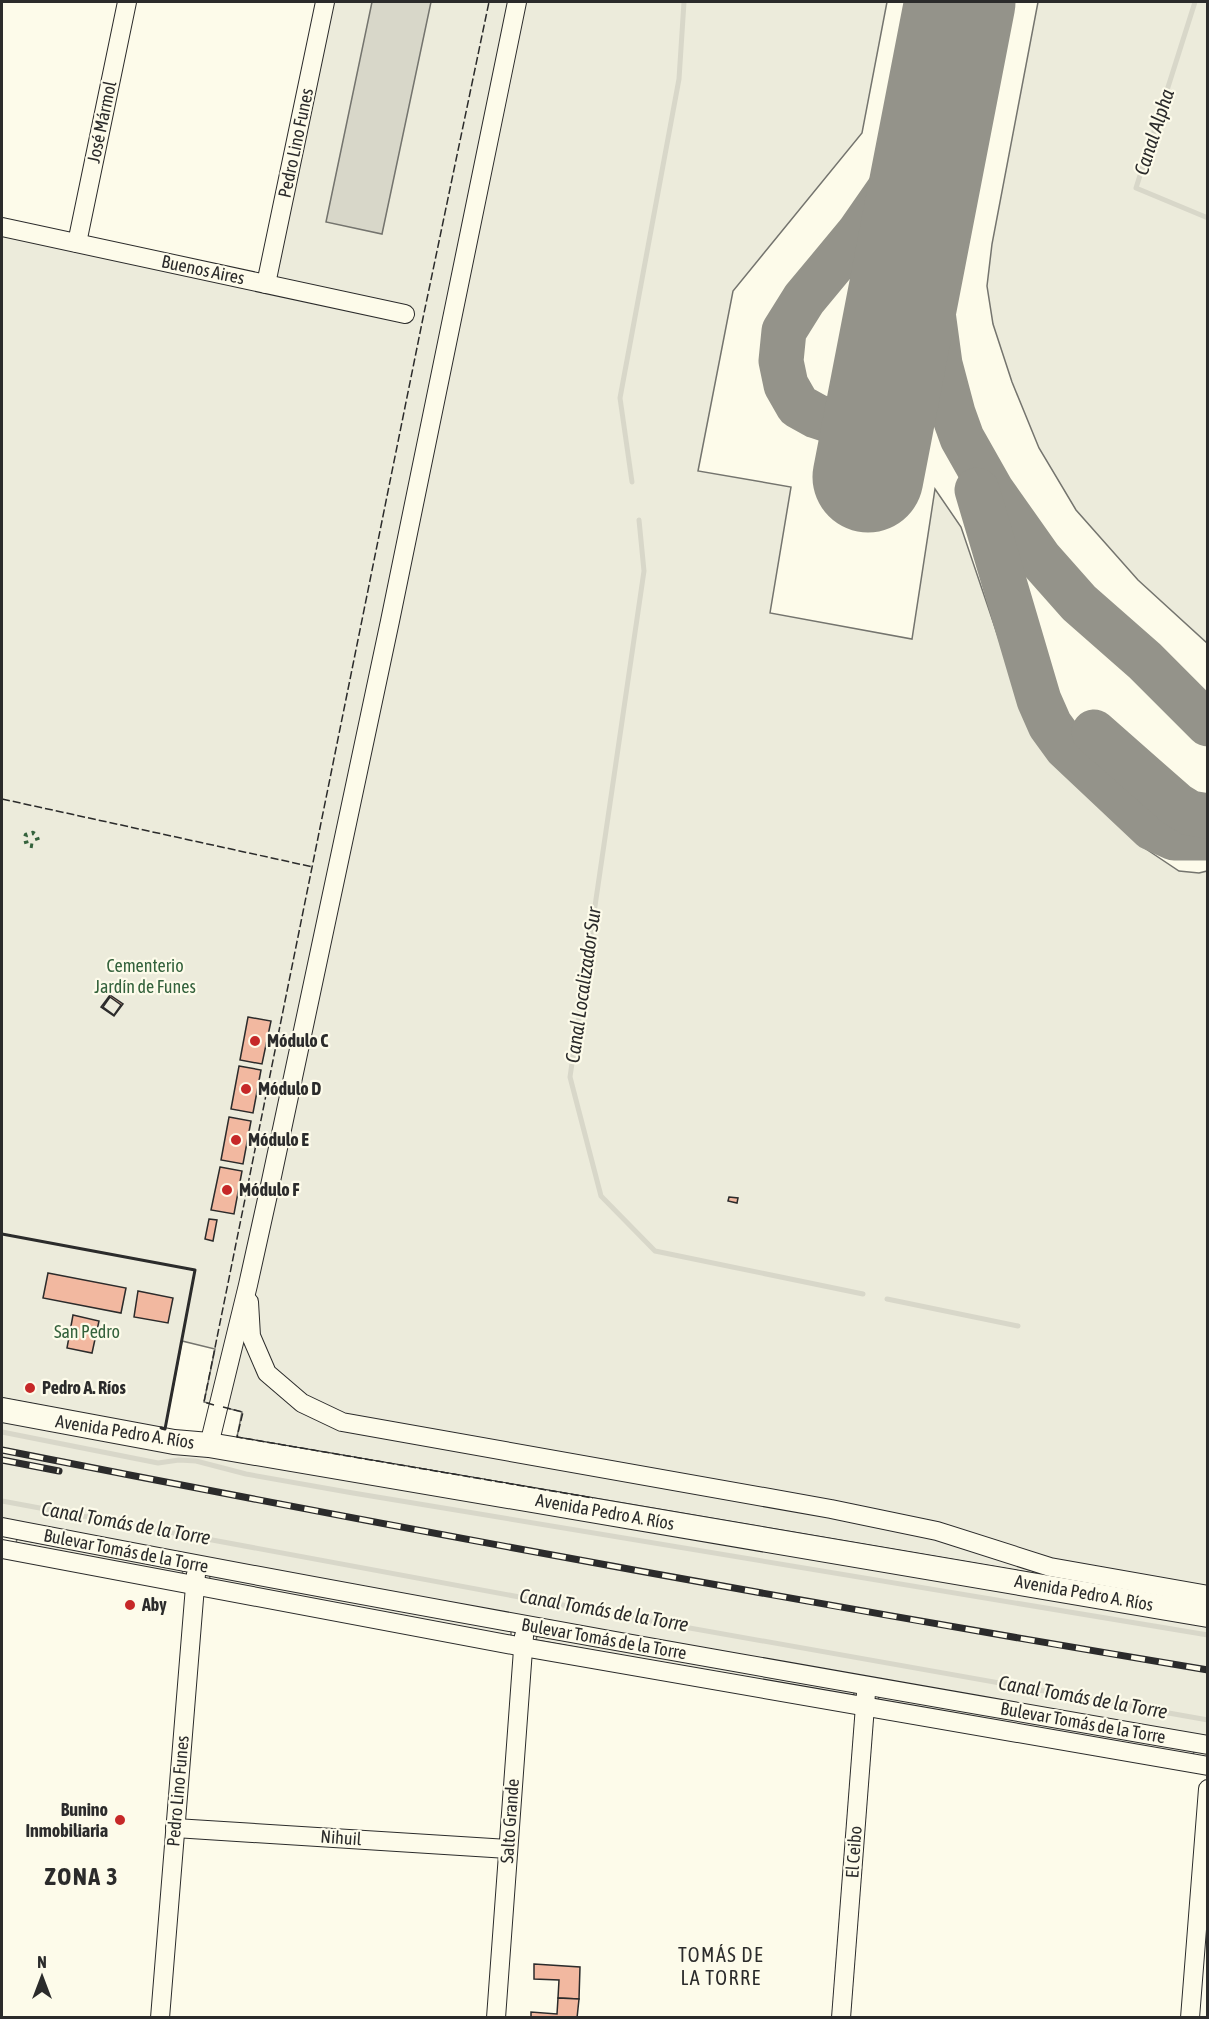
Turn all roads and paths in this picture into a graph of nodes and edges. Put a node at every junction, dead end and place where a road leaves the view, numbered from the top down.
1 (127, 2) edge
2 (326, 2) edge
3 (517, 2) edge
4 (2, 227) edge
5 (77, 243) junction
6 (266, 284) junction
7 (405, 314) dead end
8 (248, 1285) junction
9 (2, 1410) edge
10 (209, 1445) junction
11 (4, 1527) edge
12 (2, 1549) edge
13 (196, 1565) junction
14 (195, 1585) junction
15 (1208, 1595) edge
16 (1208, 1616) edge
17 (524, 1625) junction
18 (523, 1647) junction
19 (867, 1686) junction
20 (865, 1706) junction
21 (1208, 1745) edge
22 (1208, 1766) edge
23 (1208, 1789) edge
24 (175, 1828) junction
25 (508, 1849) junction
26 (160, 2018) edge
27 (496, 2018) edge
28 (841, 2018) edge
29 (1190, 2018) edge

1 - 5 street, José Mármol
2 - 6 street, Pedro Lino Funes
3 - 8 street
4 - 5 street, Buenos Aires
5 - 6 street, Buenos Aires
6 - 7 street, Buenos Aires
8 - 10 street
8 - 15 street
9 - 10 main road, Avenida Pedro A. Ríos
10 - 16 main road, Avenida Pedro A. Ríos
11 - 12 street
11 - 13 street, Bulevar Tomás de la Torre
12 - 14 street, Bulevar Tomás de la Torre
13 - 14 street, Pedro Lino Funes
13 - 17 street, Bulevar Tomás de la Torre
14 - 18 street, Bulevar Tomás de la Torre
14 - 24 street, Pedro Lino Funes
17 - 18 street, Salto Grande
17 - 19 street, Bulevar Tomás de la Torre
18 - 20 street, Bulevar Tomás de la Torre
18 - 25 street, Salto Grande
19 - 20 street, El Ceibo
19 - 21 street, Bulevar Tomás de la Torre
20 - 22 street, Bulevar Tomás de la Torre
20 - 28 street, El Ceibo
23 - 29 street
24 - 25 street, Nihuil
24 - 26 street, Pedro Lino Funes
25 - 27 street, Salto Grande

